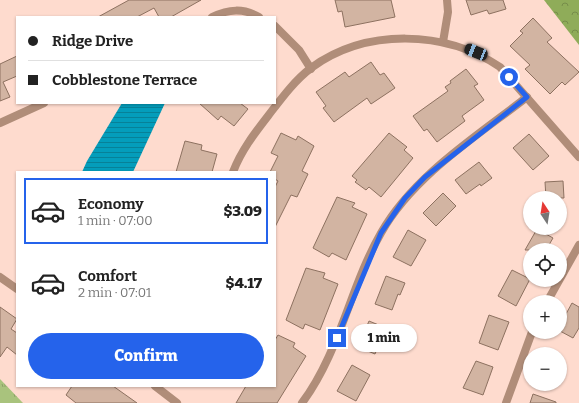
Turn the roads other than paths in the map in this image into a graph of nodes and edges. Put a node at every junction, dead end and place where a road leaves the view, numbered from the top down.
1 (447, 0) edge
2 (214, 16) edge
3 (257, 16) edge
4 (276, 27) edge
5 (443, 42) junction
6 (311, 69) junction
7 (527, 97) junction
8 (42, 104) edge
9 (0, 123) edge
10 (579, 157) edge
11 (233, 171) edge
12 (579, 245) edge
13 (0, 277) edge
14 (16, 288) edge
15 (551, 295) edge
16 (529, 339) edge
17 (156, 387) edge
18 (177, 403) edge
19 (302, 403) edge
20 (506, 403) edge

1 - 5 street
2 - 3 street
4 - 6 street
5 - 6 street
5 - 7 street
6 - 11 street
7 - 10 street
7 - 19 street
8 - 9 street
12 - 15 street
13 - 14 street
16 - 20 street
17 - 18 street

